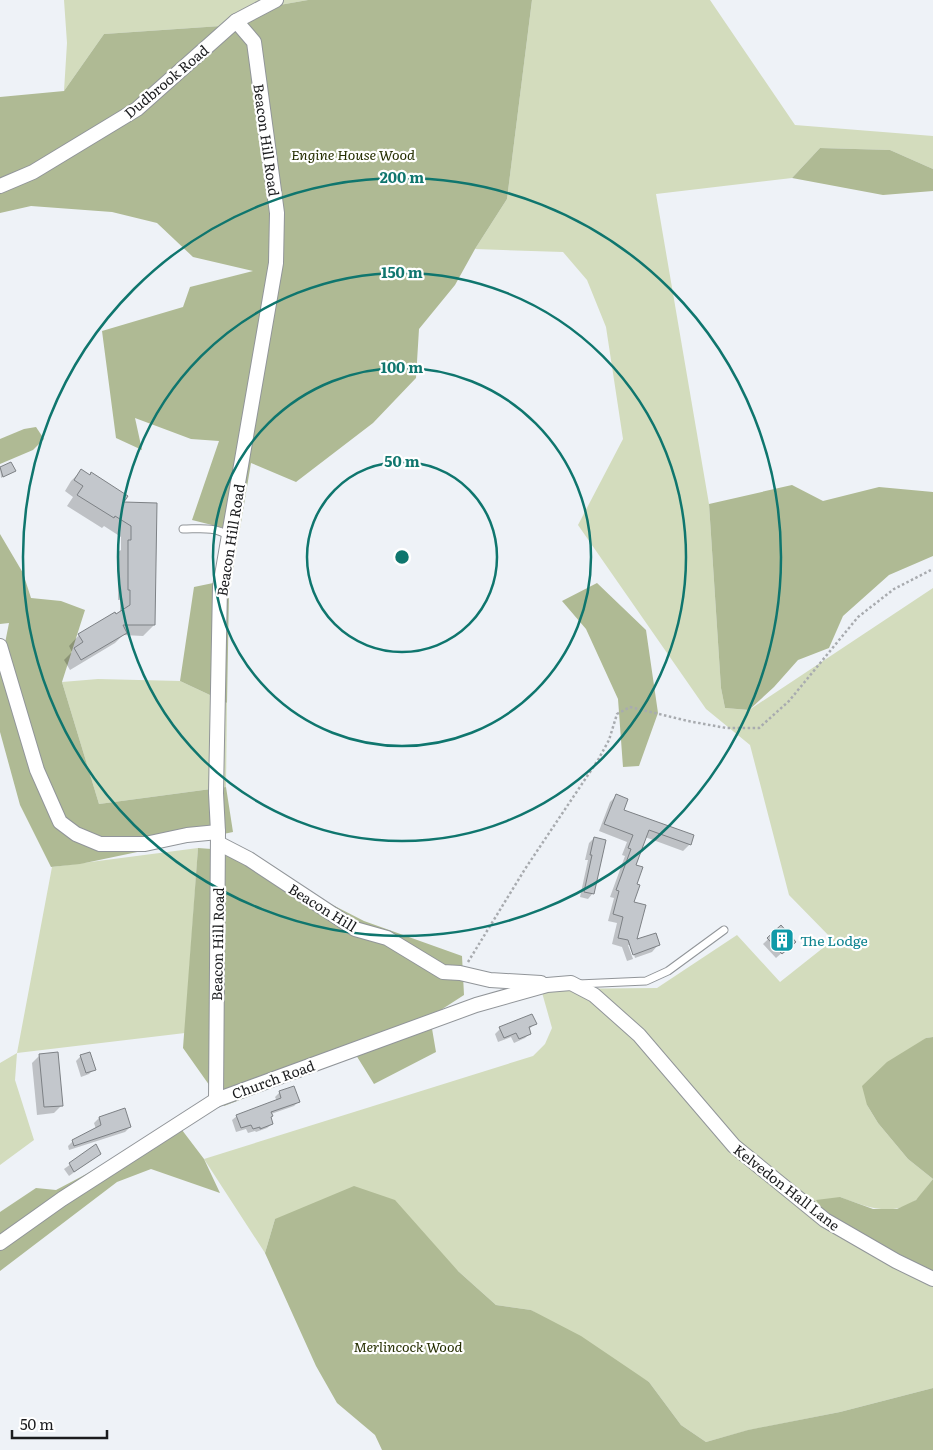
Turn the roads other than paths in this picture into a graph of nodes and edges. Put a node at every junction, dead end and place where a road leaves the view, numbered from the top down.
1 (276, 0) edge
2 (236, 21) junction
3 (0, 186) edge
4 (183, 529) dead end
5 (229, 537) junction
6 (0, 646) edge
7 (218, 837) junction
8 (724, 930) dead end
9 (547, 985) junction
10 (577, 985) junction
11 (216, 1100) junction
12 (0, 1243) edge
13 (933, 1279) edge

1 - 2 street, Dudbrook Road
2 - 3 street, Dudbrook Road
2 - 5 street, Beacon Hill Road
4 - 5 lane
5 - 7 street, Beacon Hill Road
6 - 7 street
7 - 9 street, Beacon Hill
7 - 11 street, Beacon Hill Road
8 - 10 lane
9 - 10 street, Church Road
9 - 11 street, Church Road
10 - 13 street, Kelvedon Hall Lane
11 - 12 street, Church Road

